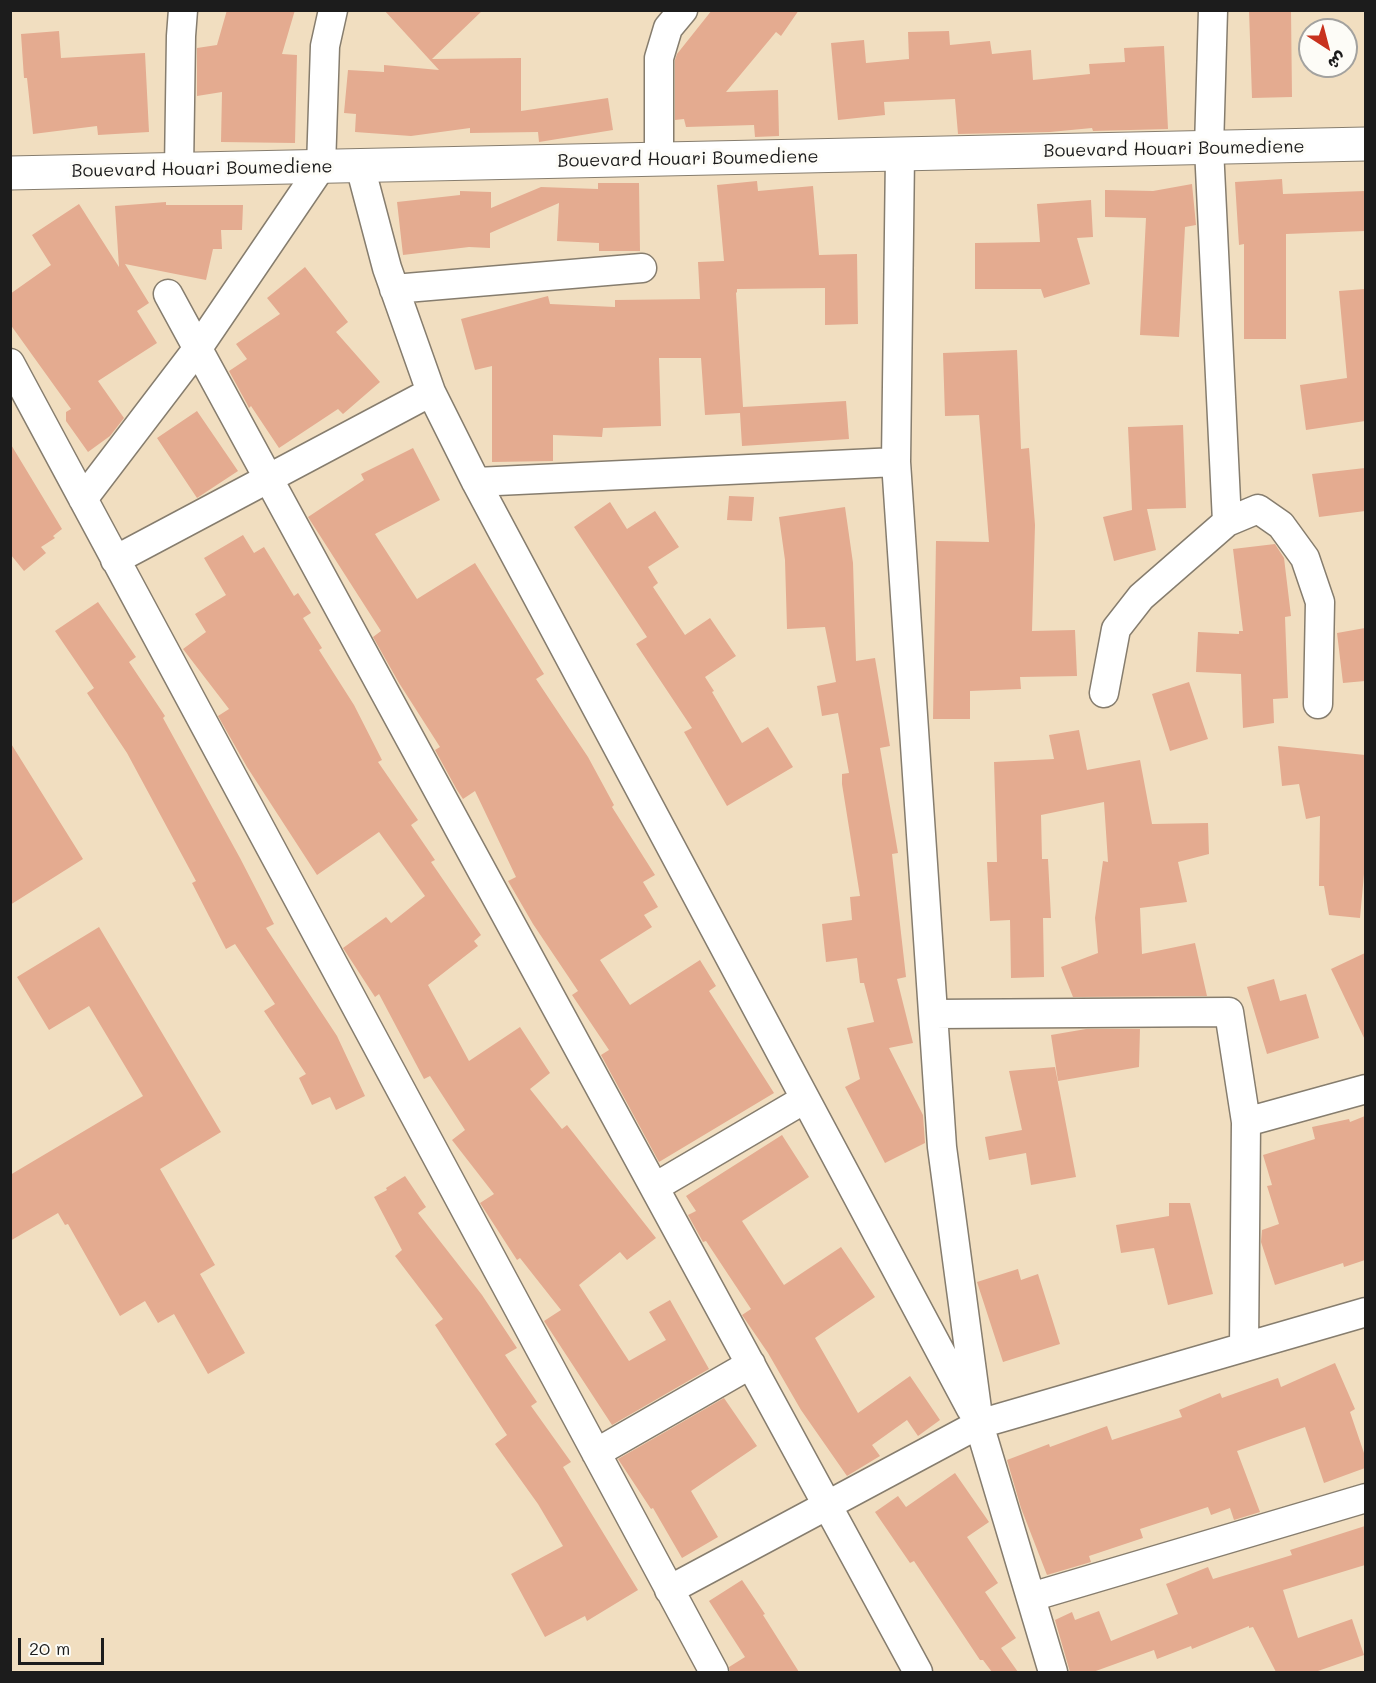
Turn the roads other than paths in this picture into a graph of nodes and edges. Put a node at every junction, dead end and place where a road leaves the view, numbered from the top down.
1 (183, 10) edge
2 (333, 10) edge
3 (683, 10) edge
4 (1213, 10) edge
5 (1365, 144) edge
6 (1209, 148) junction
7 (900, 155) junction
8 (659, 160) junction
9 (360, 166) junction
10 (321, 167) junction
11 (179, 170) junction
12 (10, 173) edge
13 (642, 268) dead end
14 (394, 289) junction
15 (168, 294) dead end
16 (198, 348) junction
17 (10, 363) edge
18 (431, 392) junction
19 (896, 462) junction
20 (270, 479) junction
21 (476, 482) junction
22 (83, 500) junction
23 (1227, 522) junction
24 (116, 560) junction
25 (1104, 693) dead end
26 (1318, 704) dead end
27 (934, 1014) junction
28 (1365, 1089) edge
29 (805, 1099) junction
30 (1246, 1122) junction
31 (655, 1187) junction
32 (1365, 1312) edge
33 (1244, 1347) junction
34 (752, 1364) junction
35 (979, 1424) junction
36 (596, 1453) junction
37 (1365, 1498) edge
38 (828, 1505) junction
39 (669, 1590) junction
40 (1031, 1597) junction
41 (714, 1672) edge
42 (918, 1672) edge
43 (1053, 1672) edge

1 - 11 street
2 - 10 street
3 - 8 street
4 - 6 street
5 - 6 street, Bouevard Houari Boumediene
6 - 7 street, Bouevard Houari Boumediene
6 - 23 street
7 - 8 street, Bouevard Houari Boumediene
7 - 19 street
8 - 9 street, Bouevard Houari Boumediene
9 - 10 street, Bouevard Houari Boumediene
9 - 14 street
10 - 11 street, Bouevard Houari Boumediene
10 - 16 street
11 - 12 street, Bouevard Houari Boumediene
13 - 14 street
14 - 18 street
15 - 16 street
16 - 20 street
16 - 22 street
17 - 22 street
18 - 20 street
18 - 21 street
19 - 21 street
19 - 27 street
20 - 24 street
20 - 31 street
21 - 29 street
22 - 24 street
23 - 25 street
23 - 26 street
24 - 36 street
27 - 30 street
27 - 35 street
28 - 30 street
29 - 31 street
29 - 35 street
30 - 33 street
31 - 34 street
32 - 33 street
33 - 35 street
34 - 36 street
34 - 38 street
35 - 38 street
35 - 40 street
36 - 39 street
37 - 40 street
38 - 39 street
38 - 42 street
39 - 41 street
40 - 43 street

